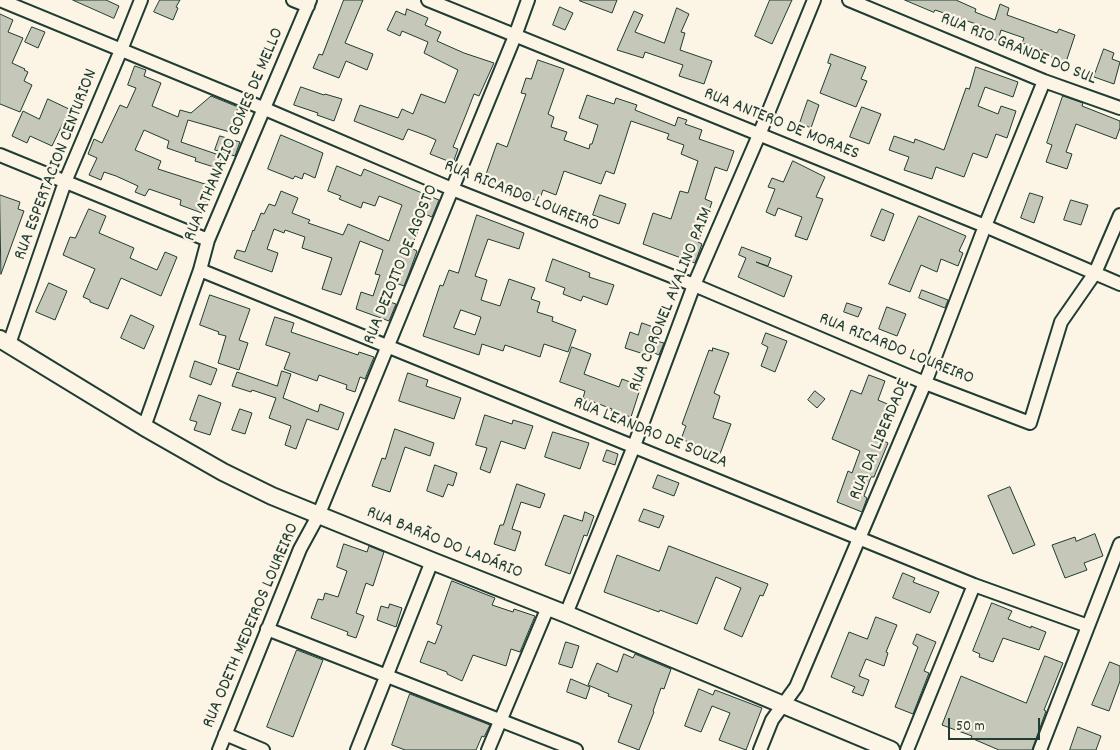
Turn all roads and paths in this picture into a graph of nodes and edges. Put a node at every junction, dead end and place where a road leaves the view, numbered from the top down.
1 (0, 0) edge
2 (141, 0) edge
3 (293, 0) edge
4 (428, 0) edge
5 (528, 0) edge
6 (814, 0) edge
7 (849, 0) edge
8 (309, 3) edge
9 (516, 36) junction
10 (121, 50) junction
11 (1044, 81) junction
12 (1120, 108) edge
13 (264, 109) junction
14 (759, 135) junction
15 (0, 155) edge
16 (65, 182) junction
17 (452, 189) junction
18 (1120, 215) edge
19 (985, 226) junction
20 (208, 240) junction
21 (200, 270) junction
22 (1095, 273) junction
23 (1120, 284) edge
24 (694, 285) junction
25 (4, 342) edge
26 (388, 346) junction
27 (925, 382) junction
28 (144, 426) junction
29 (634, 446) junction
30 (318, 516) junction
31 (859, 537) junction
32 (1120, 544) edge
33 (1117, 559) edge
34 (432, 561) junction
35 (974, 585) junction
36 (548, 607) junction
37 (566, 614) junction
38 (1088, 626) junction
39 (267, 629) junction
40 (386, 676) junction
41 (782, 705) junction
42 (500, 719) junction
43 (225, 734) junction
44 (219, 750) edge
45 (263, 750) edge
46 (357, 750) edge
47 (488, 750) edge
48 (576, 750) edge
49 (760, 750) edge
50 (891, 750) edge
51 (907, 750) edge
52 (1040, 750) edge

1 - 10 street, RUA RICARDO LOUREIRO
2 - 10 street, RUA ESPERTACION CENTURION
3 - 8 street
4 - 9 street, RUA ANTERO DE MORAES
5 - 9 street, RUA DEZOITO DE AGOSTO
6 - 14 street, RUA CORONEL AVALINO PAIM
7 - 11 street, RUA RIO GRANDE DO SUL
8 - 13 street, RUA ATHANAZIO GOMES DE MELLO
9 - 14 street, RUA ANTERO DE MORAES
9 - 17 street, RUA DEZOITO DE AGOSTO
10 - 13 street, RUA RICARDO LOUREIRO
10 - 16 street, RUA ESPERTACION CENTURION
11 - 12 street, RUA RIO GRANDE DO SUL
11 - 19 street, RUA DA LIBERDADE
13 - 17 street, RUA RICARDO LOUREIRO
13 - 20 street, RUA ATHANAZIO GOMES DE MELLO
14 - 19 street, RUA ANTERO DE MORAES
14 - 24 street, RUA CORONEL AVALINO PAIM
15 - 16 street
16 - 20 street
16 - 25 street, RUA ESPERTACION CENTURION
17 - 24 street, RUA RICARDO LOUREIRO
17 - 26 street, RUA DEZOITO DE AGOSTO
18 - 22 street
19 - 22 street, RUA ANTERO DE MORAES
19 - 27 street, RUA DA LIBERDADE
20 - 21 street, RUA ATHANAZIO GOMES DE MELLO
21 - 26 street, RUA LEANDRO DE SOUZA
21 - 28 street, RUA ATHANAZIO GOMES DE MELLO
22 - 23 street, RUA ANTERO DE MORAES
22 - 27 street, RUA RICARDO LOUREIRO
24 - 27 street, RUA RICARDO LOUREIRO
24 - 29 street, RUA CORONEL AVALINO PAIM
25 - 28 main road, RUA BARÃO DO LADÁRIO
26 - 29 street, RUA LEANDRO DE SOUZA
26 - 30 street, RUA DEZOITO DE AGOSTO
27 - 31 street, RUA DA LIBERDADE
28 - 30 main road, RUA BARÃO DO LADÁRIO
29 - 31 street, RUA LEANDRO DE SOUZA
29 - 37 street, RUA CORONEL AVALINO PAIM
30 - 34 main road, RUA BARÃO DO LADÁRIO
30 - 39 street, RUA ODETH MEDEIROS LOUREIRO
31 - 35 street, RUA LEANDRO DE SOUZA
31 - 41 street, RUA DA LIBERDADE
32 - 33 street
33 - 38 street
34 - 36 main road, RUA BARÃO DO LADÁRIO
34 - 40 street
35 - 38 street, RUA LEANDRO DE SOUZA
35 - 51 street
36 - 37 main road, RUA BARÃO DO LADÁRIO
36 - 42 street
37 - 41 main road, RUA BARÃO DO LADÁRIO
38 - 52 street
39 - 40 street
39 - 43 street, RUA ODETH MEDEIROS LOUREIRO
40 - 42 street
40 - 46 street
41 - 49 street, RUA DA LIBERDADE
41 - 50 main road, RUA BARÃO DO LADÁRIO
42 - 47 street
42 - 48 street
43 - 44 street, RUA ODETH MEDEIROS LOUREIRO
43 - 45 street

